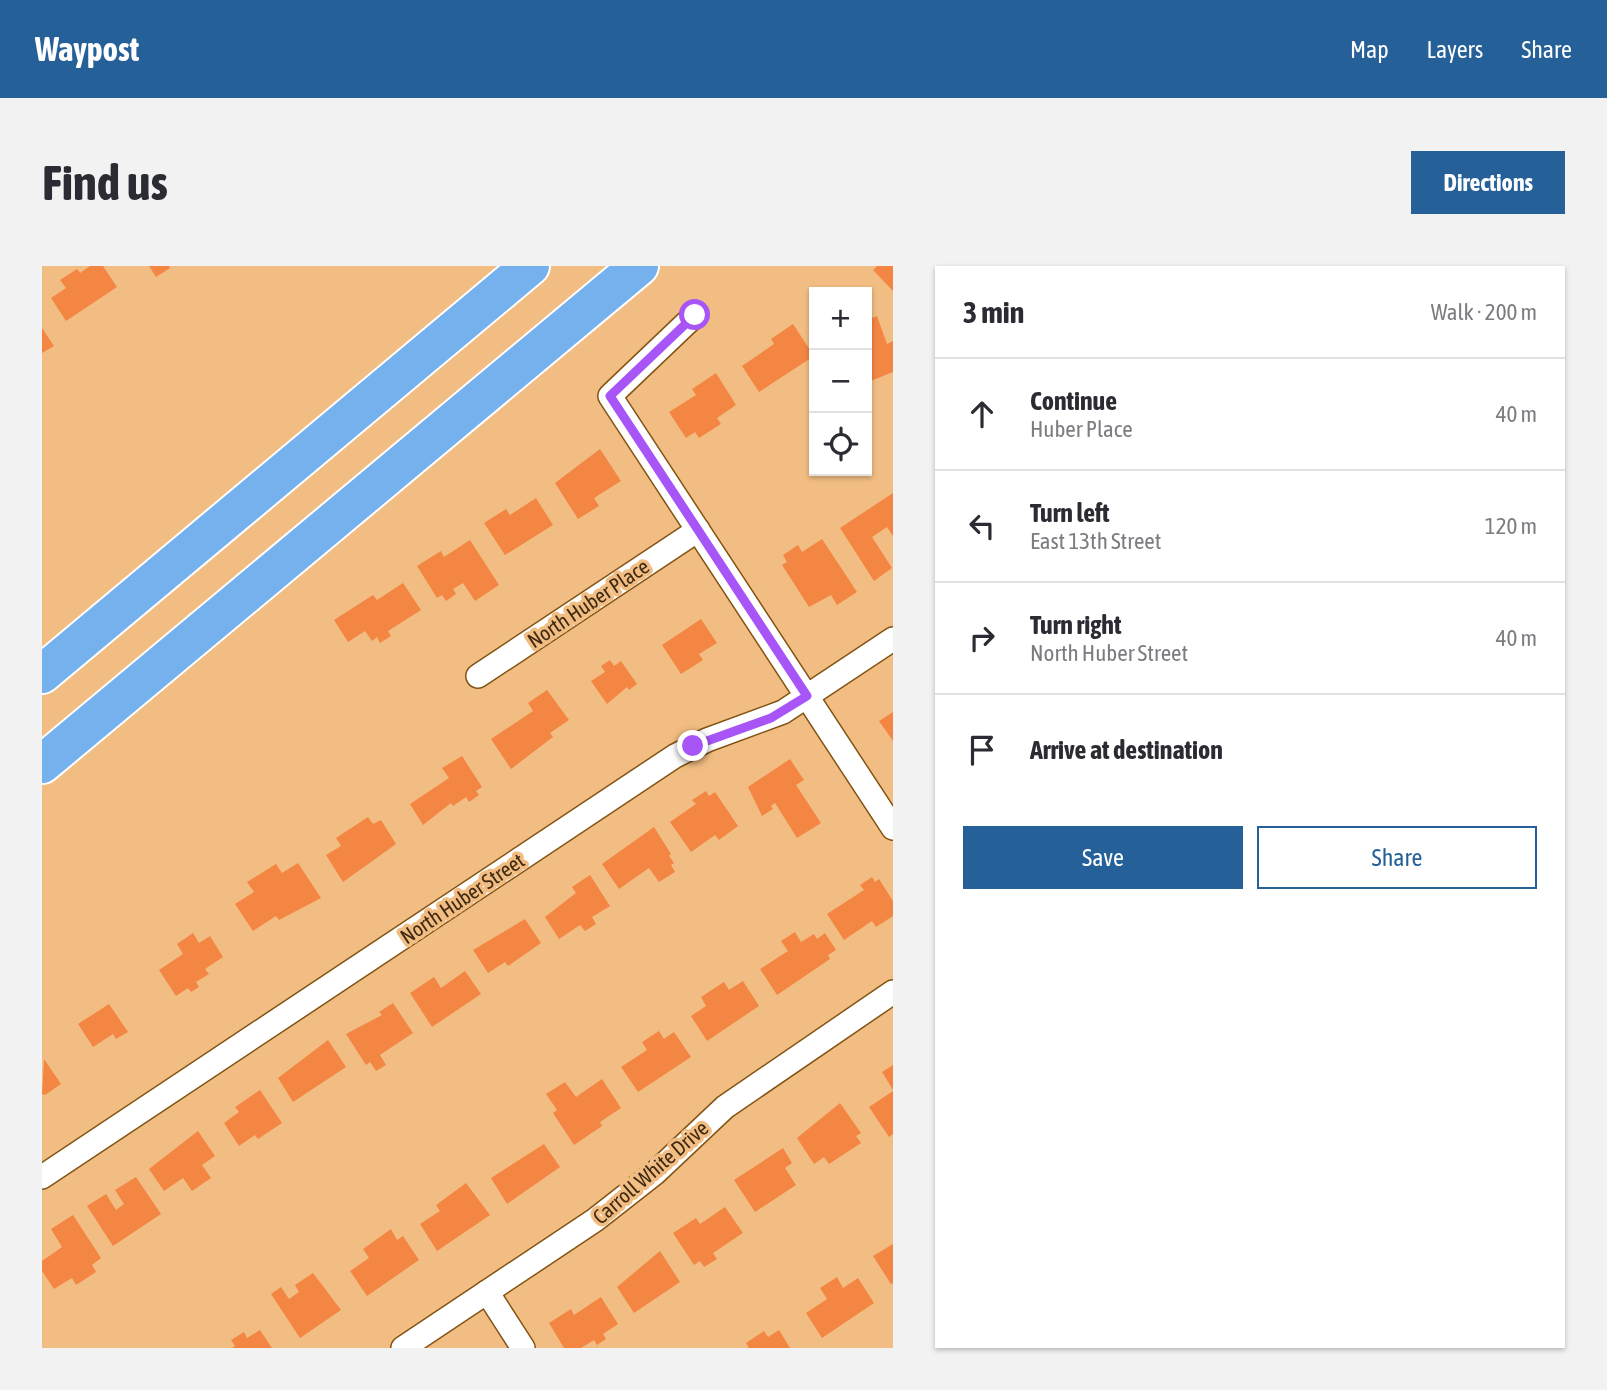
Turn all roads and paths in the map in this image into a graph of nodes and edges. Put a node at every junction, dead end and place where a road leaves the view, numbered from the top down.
1 (530, 266) edge
2 (639, 266) edge
3 (695, 315) dead end
4 (698, 530) junction
5 (893, 639) edge
6 (42, 674) edge
7 (478, 676) dead end
8 (807, 696) junction
9 (42, 764) edge
10 (893, 828) edge
11 (893, 992) edge
12 (42, 1177) edge
13 (487, 1292) junction
14 (403, 1348) edge
15 (523, 1348) edge

1 - 6 highway
2 - 9 highway
3 - 4 street
4 - 7 street, North Huber Place
4 - 8 street
5 - 8 street, North Huber Street
8 - 10 street
8 - 12 street, North Huber Street
11 - 13 street, Carroll White Drive
13 - 14 street, Carroll White Drive
13 - 15 street

